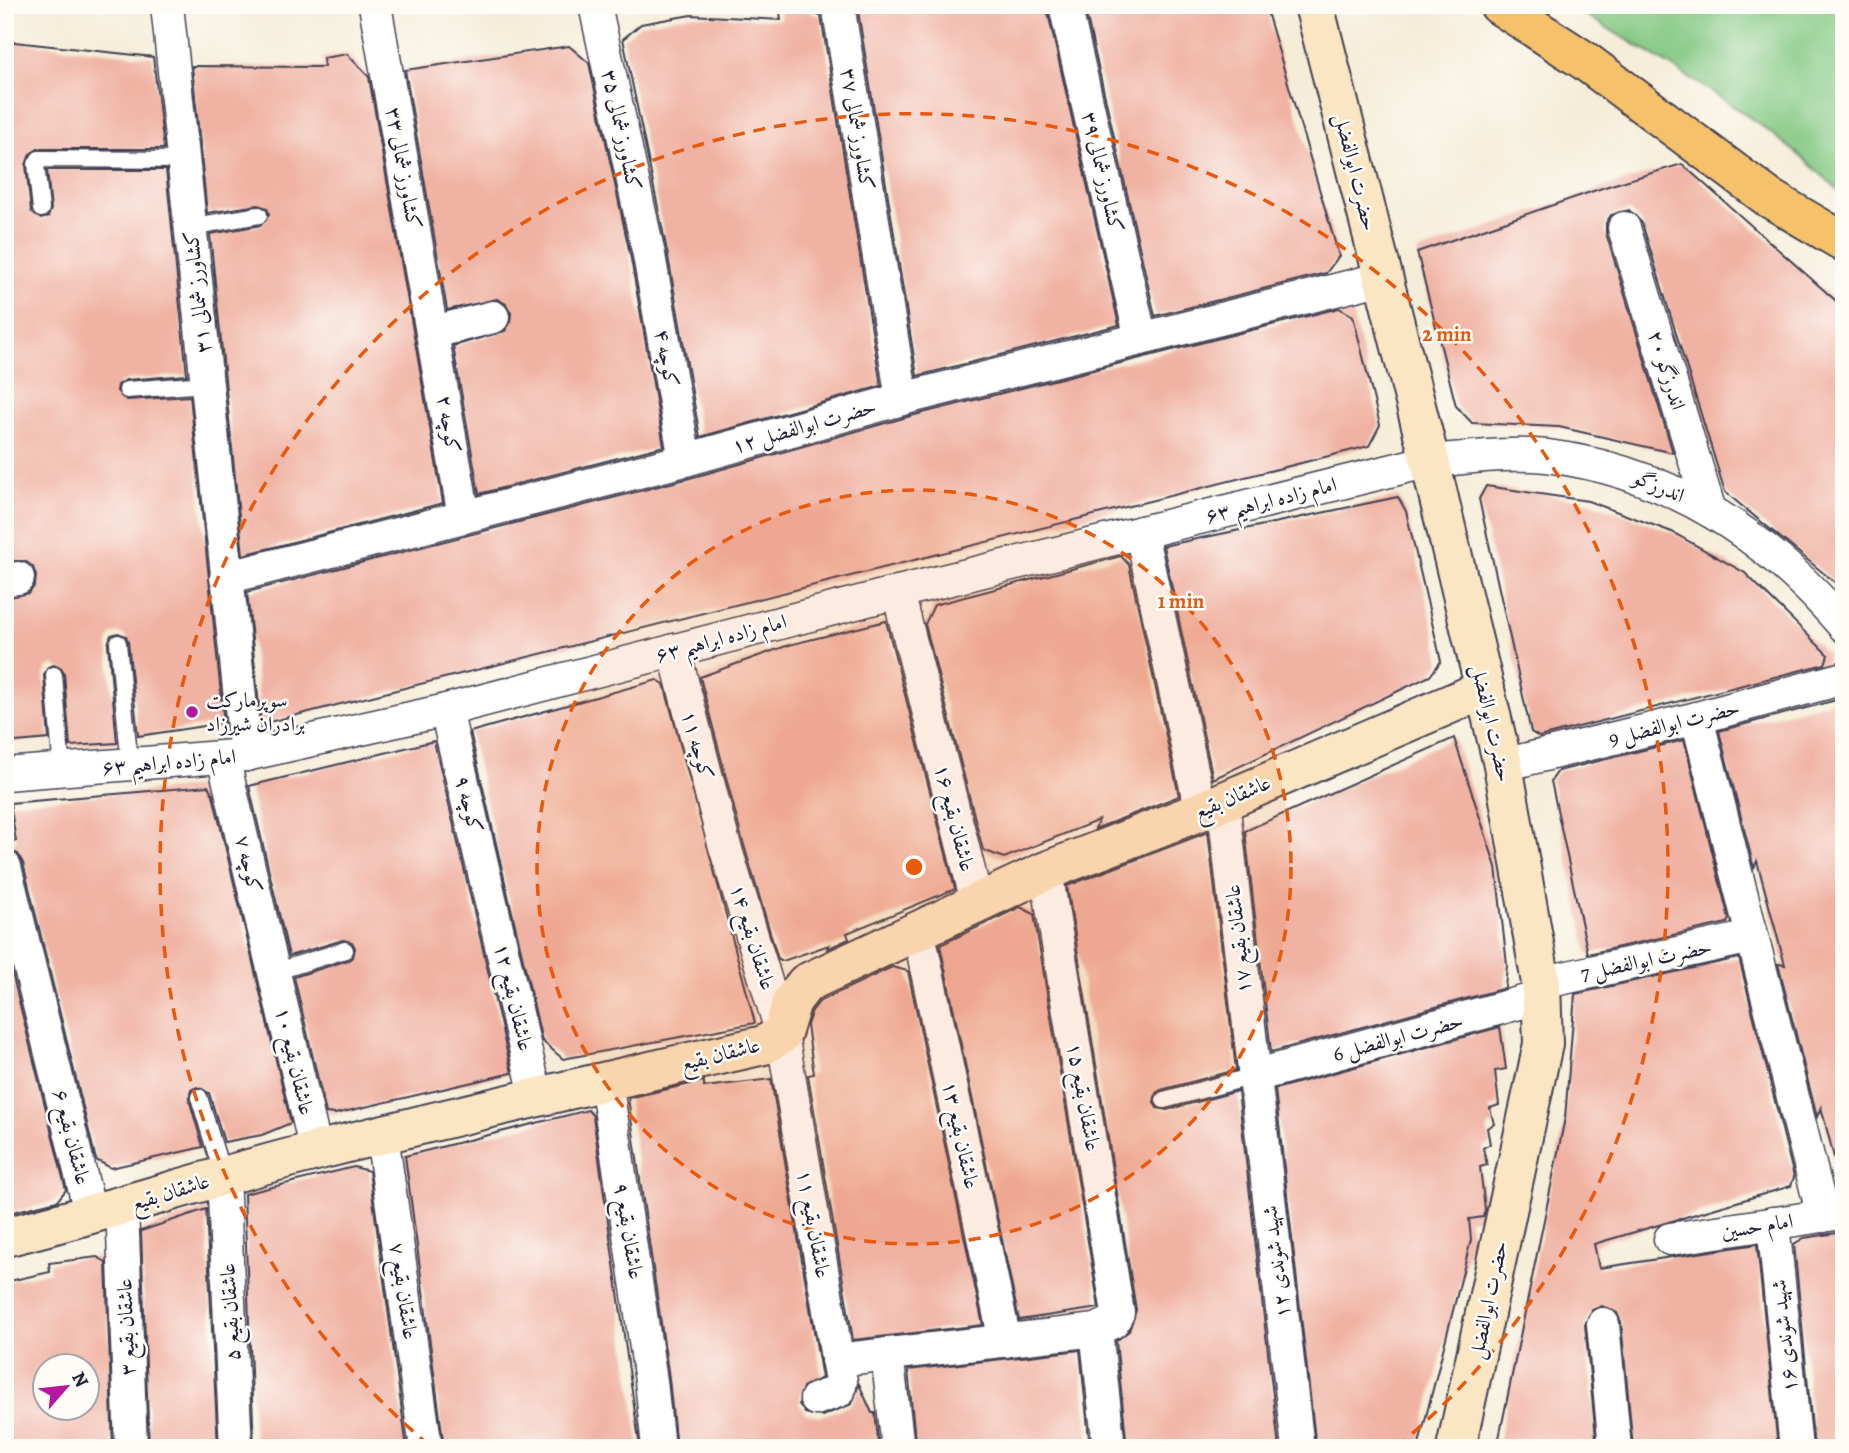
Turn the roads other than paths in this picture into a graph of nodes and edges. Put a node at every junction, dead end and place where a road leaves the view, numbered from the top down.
1 (167, 5) edge
2 (375, 5) edge
3 (595, 5) edge
4 (838, 5) edge
5 (1065, 5) edge
6 (1314, 5) edge
7 (1499, 5) edge
8 (183, 160) junction
9 (41, 209) dead end
10 (259, 215) dead end
11 (190, 227) junction
12 (1624, 228) dead end
13 (1844, 242) edge
14 (649, 255) joint
15 (1383, 278) junction
16 (493, 317) dead end
17 (434, 332) junction
18 (1141, 340) junction
19 (206, 384) junction
20 (127, 390) dead end
21 (902, 399) junction
22 (685, 460) junction
23 (1430, 461) junction
24 (1710, 511) junction
25 (464, 517) junction
26 (1141, 532) junction
27 (226, 578) junction
28 (898, 592) junction
29 (1844, 626) edge
30 (118, 643) dead end
31 (674, 650) junction
32 (54, 675) dead end
33 (1844, 678) edge
34 (1485, 689) junction
35 (446, 710) junction
36 (1697, 718) junction
37 (235, 756) junction
38 (1503, 765) junction
39 (130, 766) junction
40 (62, 772) junction
41 (5, 774) edge
42 (1212, 806) junction
43 (723, 840) joint
44 (5, 867) edge
45 (1046, 871) junction
46 (492, 899) joint
47 (976, 902) junction
48 (918, 929) junction
49 (1751, 937) junction
50 (345, 950) dead end
51 (274, 972) junction
52 (1541, 990) junction
53 (782, 1034) junction
54 (1254, 1076) junction
55 (606, 1081) junction
56 (536, 1095) junction
57 (199, 1097) dead end
58 (1164, 1100) dead end
59 (382, 1135) junction
60 (316, 1151) junction
61 (223, 1176) junction
62 (107, 1211) junction
63 (1833, 1214) edge
64 (1773, 1223) junction
65 (9, 1232) edge
66 (1670, 1239) dead end
67 (1603, 1324) dead end
68 (1105, 1326) junction
69 (1005, 1341) junction
70 (887, 1354) junction
71 (837, 1360) junction
72 (816, 1399) dead end
73 (131, 1448) edge
74 (236, 1448) edge
75 (426, 1448) edge
76 (658, 1448) edge
77 (898, 1448) edge
78 (1109, 1448) edge
79 (1298, 1448) edge
80 (1456, 1448) edge
81 (1615, 1448) edge
82 (1796, 1448) edge

1 - 8 street, کشاورز شمالی ۳۱
2 - 17 street, کشاورز شمالی ۳۳
3 - 14 street, کشاورز شمالی ۳۵
4 - 21 street, کشاورز شمالی ۳۷
5 - 18 street, کشاورز شمالی ۳۹
6 - 15 street, حضرت ابوالفضل
7 - 13 main road
8 - 9 lane
8 - 11 street, کشاورز شمالی ۳۱
10 - 11 lane
11 - 19 street, کشاورز شمالی ۳۱
12 - 24 street, اندرزگو ۲۰
14 - 22 street, کوچه ۴
15 - 18 street, حضرت ابوالفضل ۱۲
15 - 23 street, حضرت ابوالفضل
16 - 17 street
17 - 25 street, کوچه ۲
18 - 21 street, حضرت ابوالفضل ۱۲
19 - 20 lane
19 - 27 street, کشاورز شمالی ۳۱
21 - 22 street, حضرت ابوالفضل ۱۲
22 - 25 street, حضرت ابوالفضل ۱۲
23 - 24 street, اندرزگو
23 - 26 street, امام زاده ابراهیم ۶۳
23 - 34 street, حضرت ابوالفضل
24 - 29 street, اندرزگو
25 - 27 street, حضرت ابوالفضل ۱۲
26 - 28 street, امام زاده ابراهیم ۶۳
26 - 42 street, عاشقان بقیع ۱۷
27 - 37 street, کشاورز شمالی ۳۱
28 - 31 street, امام زاده ابراهیم ۶۳
28 - 47 street, عاشقان بقیع ۱۶
30 - 39 lane
31 - 35 street, امام زاده ابراهیم ۶۳
31 - 43 street, کوچه ۱۱
32 - 40 lane
33 - 36 street, حضرت ابوالفضل 9
34 - 38 street, حضرت ابوالفضل
34 - 42 street, عاشقان بقیع
35 - 37 street, امام زاده ابراهیم ۶۳
35 - 46 street, کوچه ۹
36 - 38 street, حضرت ابوالفضل 9
36 - 49 street
37 - 39 street, امام زاده ابراهیم ۶۳
37 - 51 street, کوچه ۷
38 - 52 street, حضرت ابوالفضل
39 - 40 street, امام زاده ابراهیم ۶۳
40 - 41 street, امام زاده ابراهیم ۶۳
42 - 45 street, عاشقان بقیع
42 - 54 street, عاشقان بقیع ۱۷
43 - 53 street, عاشقان بقیع ۱۴
44 - 62 street, عاشقان بقیع ۶
45 - 47 street, عاشقان بقیع
45 - 68 street, عاشقان بقیع ۱۵
46 - 56 street, عاشقان بقیع ۱۲
47 - 48 street, عاشقان بقیع
48 - 53 street, عاشقان بقیع
48 - 69 street, عاشقان بقیع ۱۳
49 - 52 street, حضرت ابوالفضل 7
49 - 63 street
50 - 51 lane
51 - 60 street, عاشقان بقیع ۱۰
52 - 54 street, حضرت ابوالفضل 6
52 - 80 street, حضرت ابوالفضل
53 - 55 street, عاشقان بقیع
53 - 71 street, عاشقان بقیع ۱۱
54 - 58 lane
54 - 79 street, شهید شوندی ۱۲
55 - 56 street, عاشقان بقیع
55 - 76 street, عاشقان بقیع ۹
56 - 59 street, عاشقان بقیع
57 - 61 lane
59 - 60 street, عاشقان بقیع
59 - 75 street, عاشقان بقیع ۷
60 - 61 street, عاشقان بقیع
61 - 62 street, عاشقان بقیع
61 - 74 street, عاشقان بقیع ۵
62 - 65 street, عاشقان بقیع
62 - 73 street, عاشقان بقیع ۳
63 - 64 street, امام حسین
64 - 66 street, امام حسین
64 - 82 street, شهید شوندی ۱۶
67 - 81 street
68 - 69 street
68 - 78 street, عاشقان بقیع ۱۵
69 - 70 street
70 - 71 street
70 - 77 street
71 - 72 street, عاشقان بقیع ۱۱

